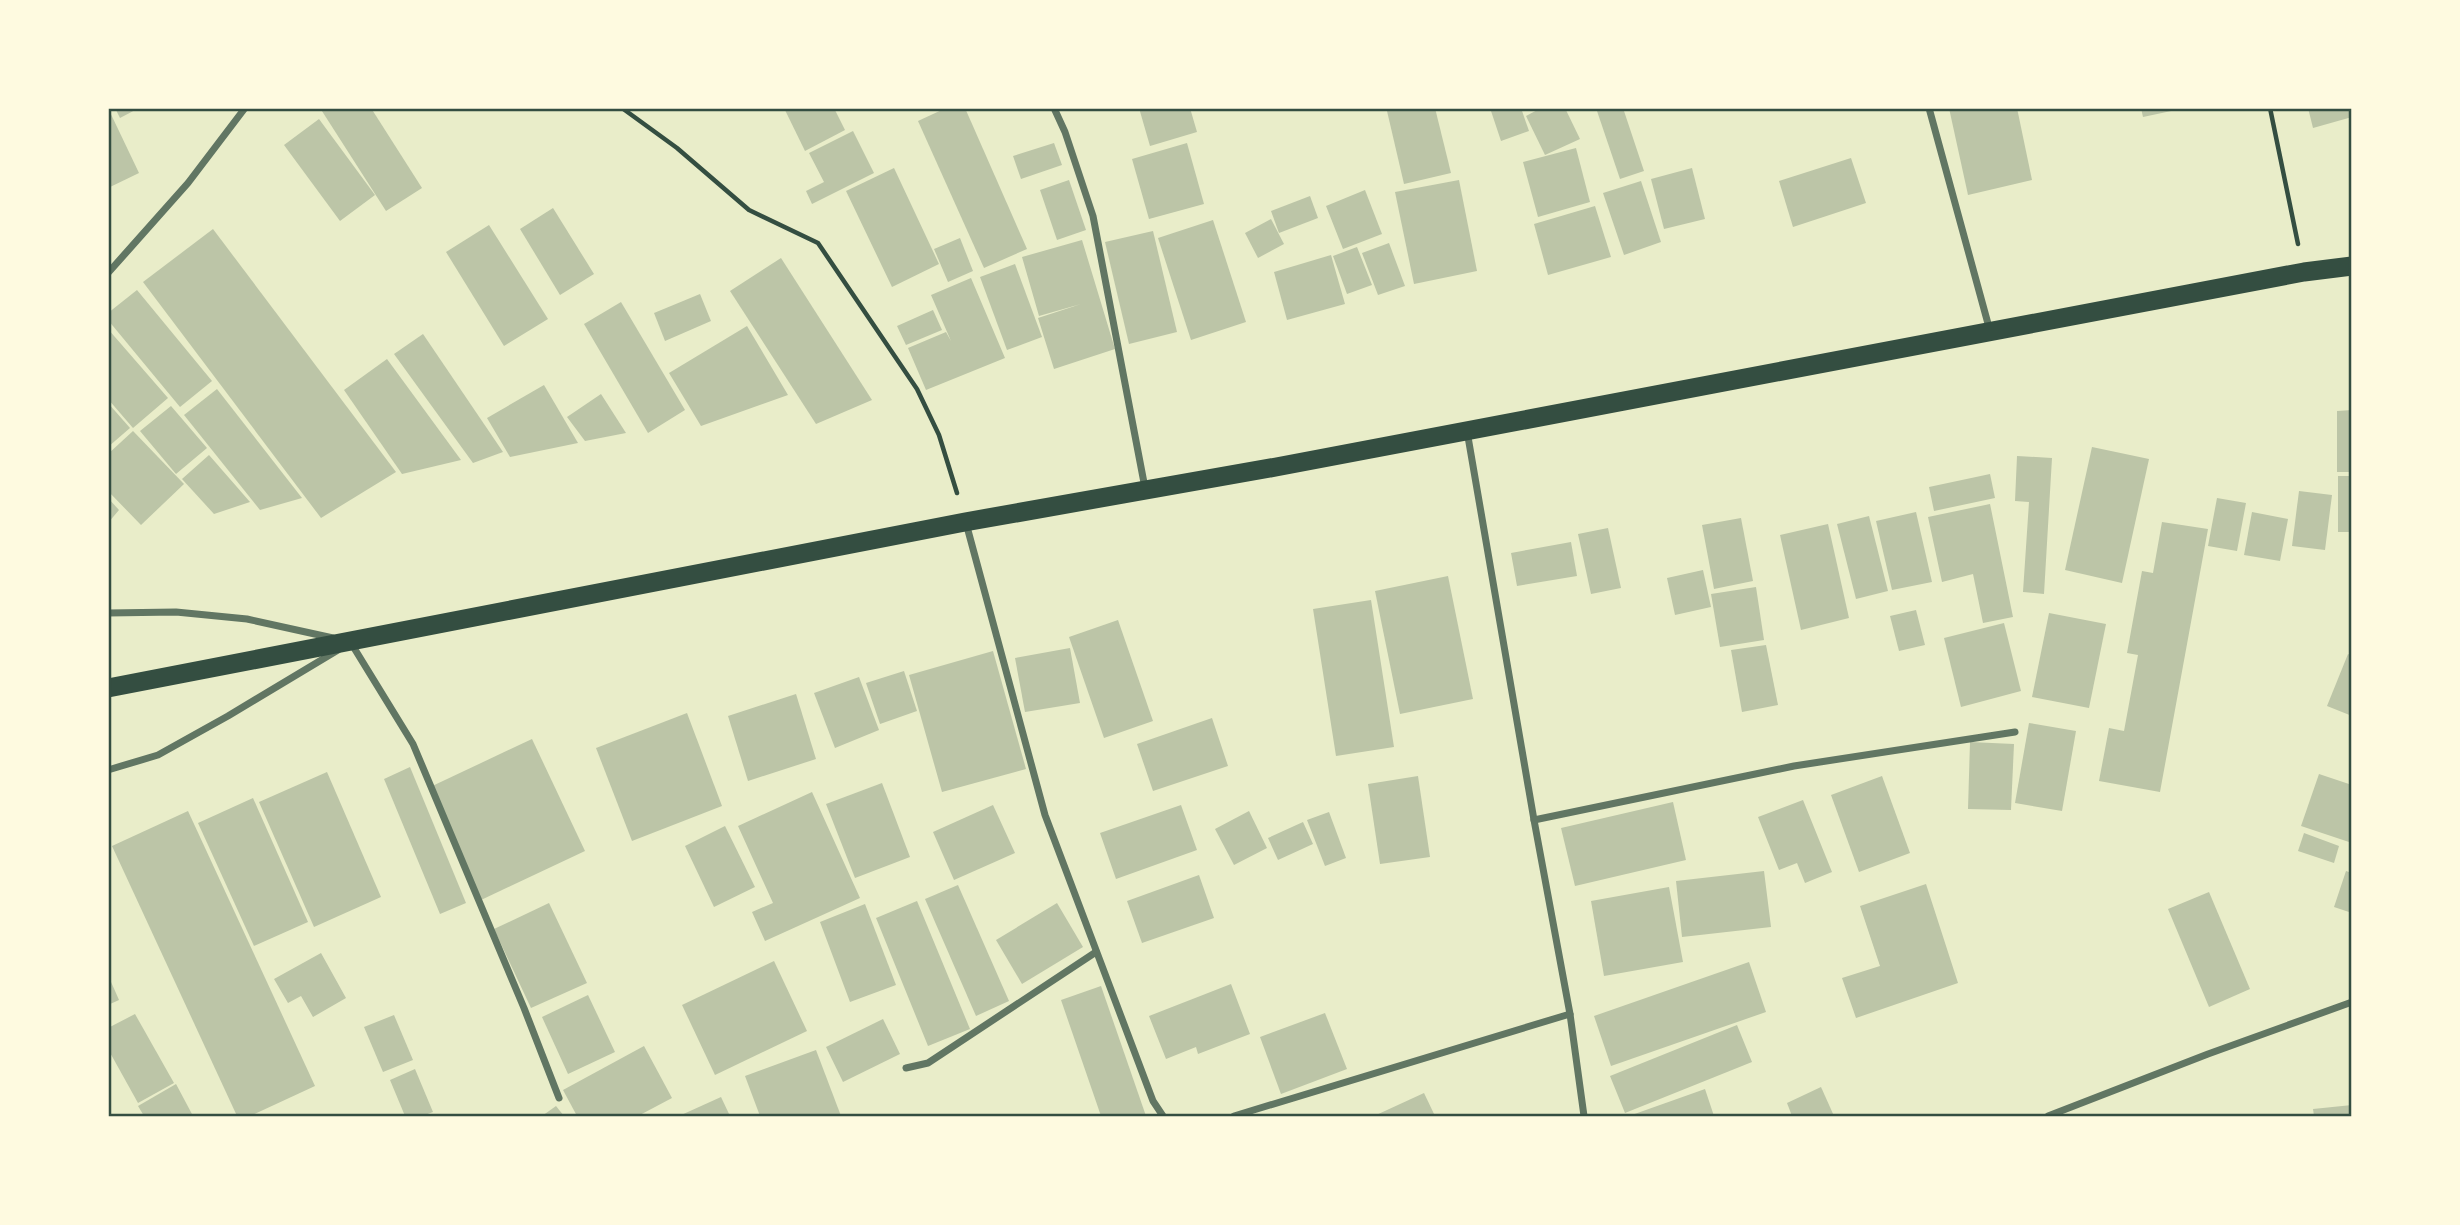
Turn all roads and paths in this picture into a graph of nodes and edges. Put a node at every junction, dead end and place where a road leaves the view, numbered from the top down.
1 (245, 108) edge
2 (622, 108) edge
3 (1054, 108) edge
4 (1928, 108) edge
5 (2270, 108) edge
6 (2351, 266) edge
7 (2304, 272) junction
8 (108, 273) edge
9 (1990, 331) junction
10 (1467, 430) junction
11 (1146, 489) junction
12 (965, 522) junction
13 (108, 613) edge
14 (351, 642) junction
15 (108, 688) edge
16 (2015, 732) dead end
17 (108, 770) edge
18 (1534, 820) junction
19 (1097, 952) junction
20 (2351, 1002) edge
21 (1570, 1014) junction
22 (906, 1068) dead end
23 (559, 1098) dead end
24 (1162, 1116) edge
25 (1234, 1116) edge
26 (1584, 1116) edge
27 (2048, 1116) edge

1 - 8 street
2 - 12 path
3 - 11 street
4 - 9 street
5 - 7 path
6 - 7 highway
7 - 9 highway
9 - 10 highway
10 - 11 highway
10 - 18 street
11 - 12 highway
12 - 14 highway
12 - 19 street
13 - 14 street
14 - 15 highway
14 - 17 street
14 - 23 street
16 - 18 street
18 - 21 street
19 - 22 street
19 - 24 street
20 - 27 street
21 - 25 street
21 - 26 street

